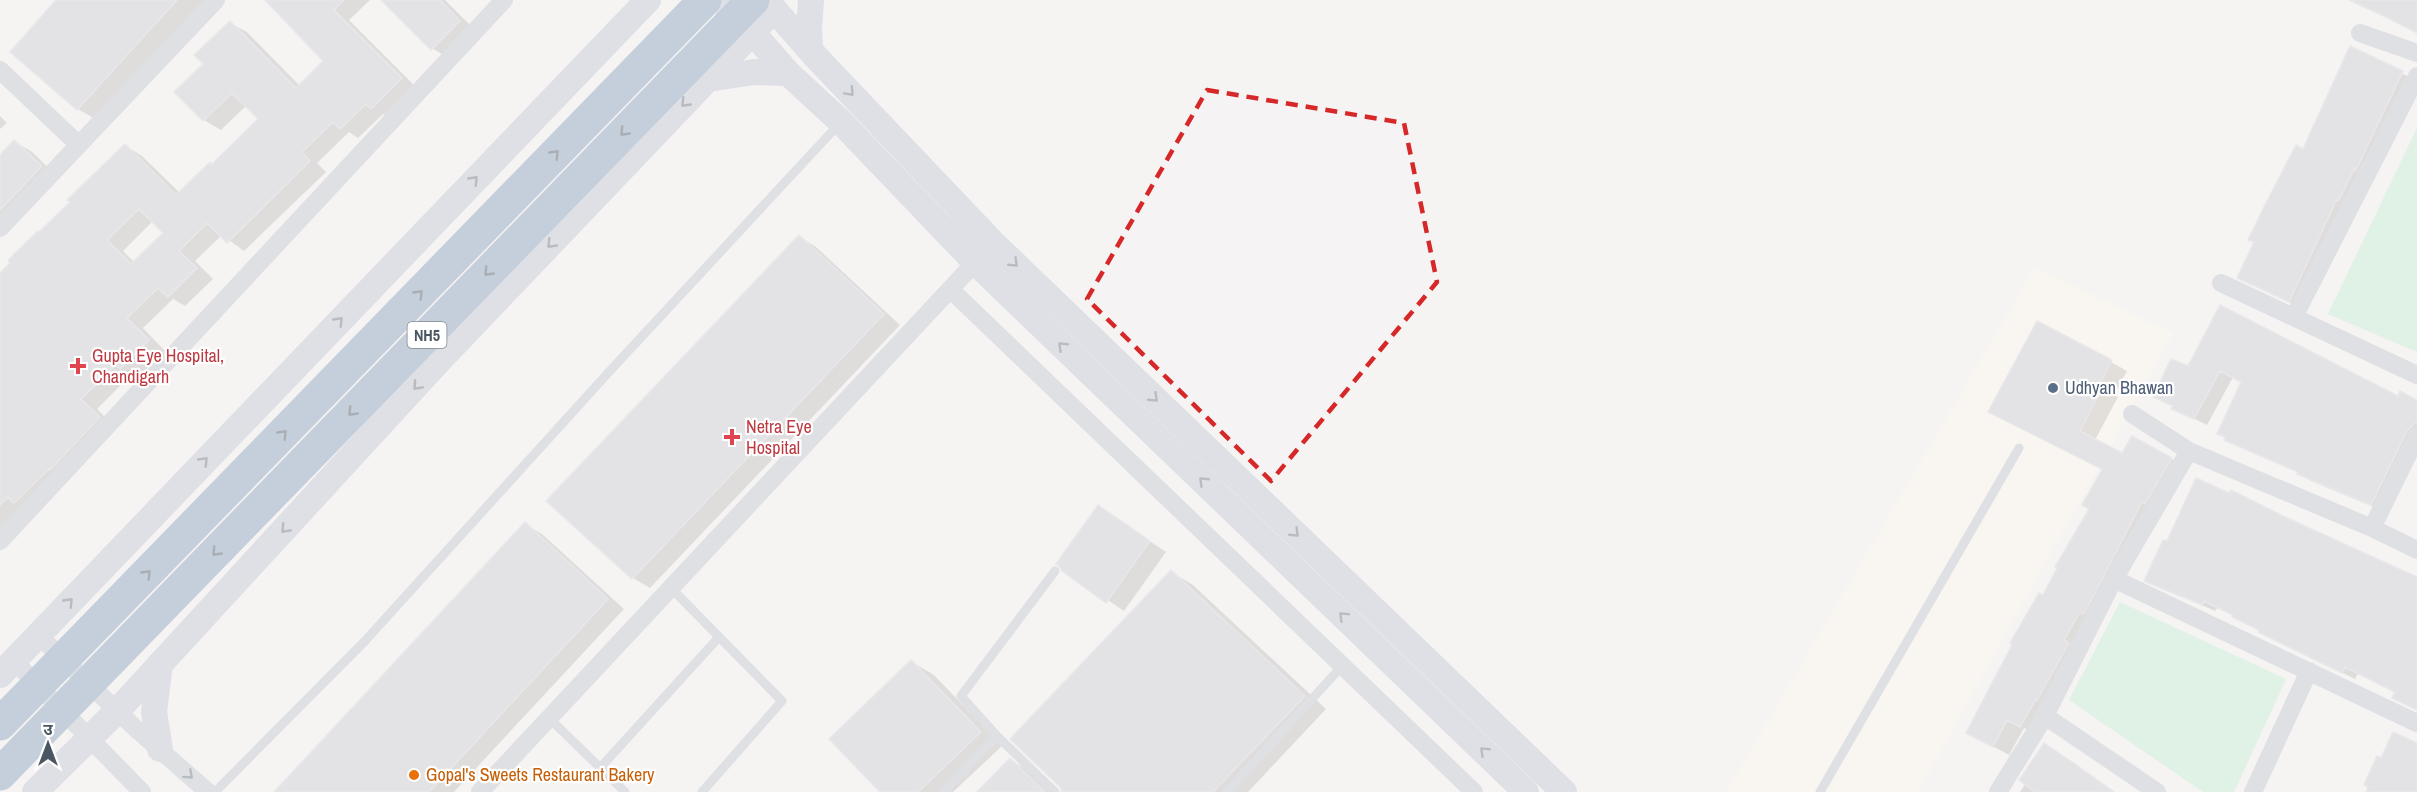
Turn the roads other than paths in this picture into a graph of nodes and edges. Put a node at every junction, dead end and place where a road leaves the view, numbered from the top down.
1 (216, 0) edge
2 (504, 0) edge
3 (648, 0) edge
4 (705, 0) edge
5 (721, 0) edge
6 (811, 0) edge
7 (766, 8) edge
8 (2360, 33) dead end
9 (810, 49) junction
10 (2417, 53) edge
11 (0, 70) edge
12 (788, 73) junction
13 (2417, 76) edge
14 (708, 79) junction
15 (841, 122) junction
16 (79, 145) junction
17 (0, 228) edge
18 (993, 243) junction
19 (975, 262) junction
20 (2221, 283) dead end
21 (950, 289) junction
22 (2294, 317) junction
23 (2417, 375) edge
24 (2132, 414) dead end
25 (2417, 436) edge
26 (2019, 448) dead end
27 (2189, 451) junction
28 (2372, 528) junction
29 (0, 541) edge
30 (2417, 550) edge
31 (1055, 572) dead end
32 (2114, 579) junction
33 (671, 588) junction
34 (38, 635) junction
35 (719, 637) junction
36 (160, 664) junction
37 (1342, 666) junction
38 (7, 668) edge
39 (2309, 671) junction
40 (118, 710) junction
41 (2045, 716) junction
42 (549, 718) junction
43 (2417, 723) edge
44 (0, 724) edge
45 (997, 735) junction
46 (89, 738) junction
47 (160, 749) junction
48 (600, 768) junction
49 (0, 774) edge
50 (35, 792) edge
51 (142, 792) edge
52 (208, 792) edge
53 (215, 792) edge
54 (480, 792) edge
55 (625, 792) edge
56 (702, 792) edge
57 (943, 792) edge
58 (1055, 792) edge
59 (1227, 792) edge
60 (1474, 792) edge
61 (1526, 792) edge
62 (1564, 792) edge
63 (1820, 792) edge
64 (1998, 792) edge
65 (2157, 792) edge
66 (2253, 792) edge

1 - 16 street
2 - 29 street
34 -> 3 street
44 -> 4 highway, NH5
5 - 7 street
6 - 9 street
7 - 9 street
7 - 12 street
7 - 14 street
7 -> 49 highway, NH5
8 - 10 street
9 -> 18 street
11 - 16 street
12 - 14 street
12 - 15 street
13 - 22 street
14 -> 36 street
15 - 19 street
15 - 53 lane
16 - 17 street
18 - 19 street
18 -> 62 street
19 - 21 street
61 -> 19 street
20 - 22 street
21 - 33 street
21 - 37 street
22 - 23 street
24 - 27 street
25 - 28 street
26 - 63 lane
27 - 28 street
27 - 32 street
28 - 30 street
31 - 45 lane
32 - 39 street
32 - 41 street
33 - 35 lane
33 - 42 street
34 - 38 street
34 - 40 street
35 - 48 lane
35 - 56 lane
36 - 40 street
36 - 47 street
37 - 59 lane
37 - 60 street
38 - 46 street
39 - 43 street
39 - 66 street
40 - 46 street
40 - 47 street
41 - 64 street
41 - 65 street
42 - 48 lane
42 - 54 street
45 - 57 lane
45 - 58 lane
46 - 50 street
46 - 51 street
47 -> 52 street
48 - 55 lane

